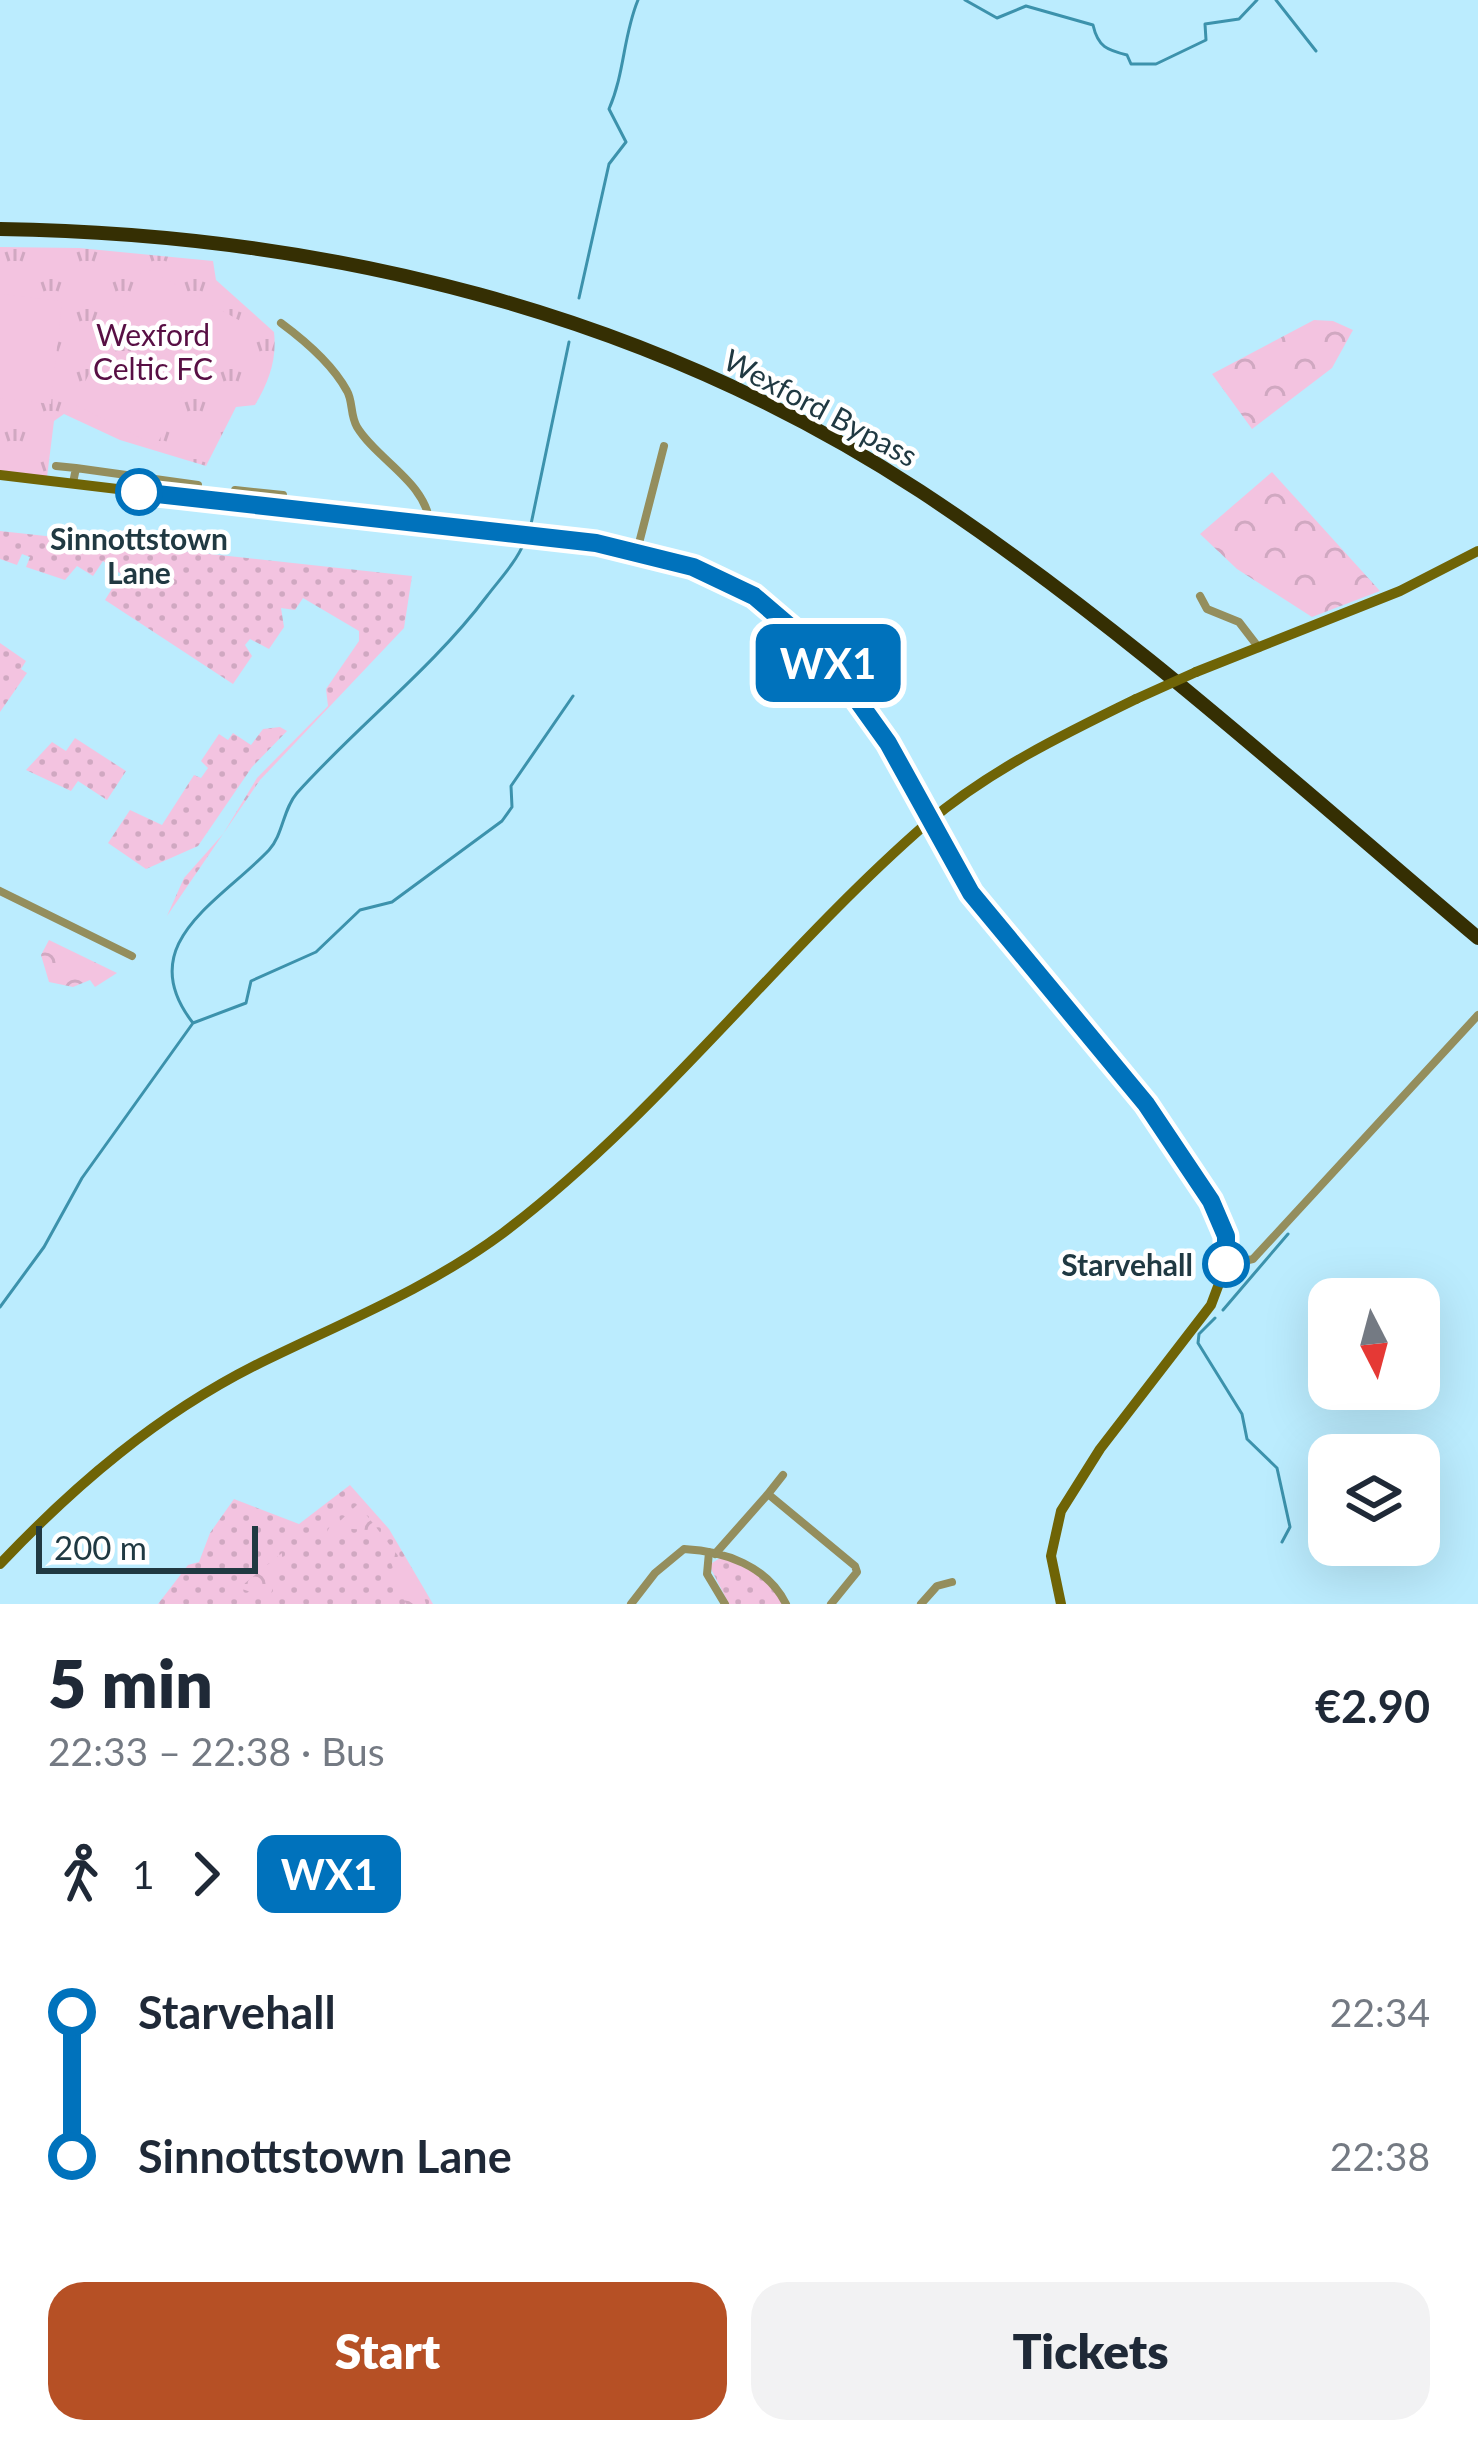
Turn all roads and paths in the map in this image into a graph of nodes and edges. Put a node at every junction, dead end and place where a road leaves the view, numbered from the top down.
1 (0, 230) edge
2 (280, 323) dead end
3 (664, 446) dead end
4 (56, 466) dead end
5 (76, 469) junction
6 (0, 475) edge
7 (73, 483) junction
8 (198, 484) dead end
9 (235, 490) dead end
10 (260, 493) junction
11 (283, 495) dead end
12 (257, 507) junction
13 (430, 524) junction
14 (637, 551) junction
15 (1478, 551) edge
16 (1200, 596) dead end
17 (1259, 647) junction
18 (929, 821) junction
19 (0, 890) edge
20 (1478, 938) edge
21 (132, 956) dead end
22 (1478, 1015) edge
23 (1226, 1264) junction
24 (783, 1474) dead end
25 (768, 1494) junction
26 (712, 1553) junction
27 (0, 1564) edge
28 (952, 1582) dead end
29 (926, 1602) edge
30 (631, 1604) edge
31 (724, 1604) edge
32 (787, 1604) edge
33 (831, 1604) edge
34 (1061, 1604) edge

1 - 20 highway, Wexford Bypass
2 - 13 street
3 - 14 street
4 - 5 street
5 - 7 street
5 - 8 street
6 - 7 street
7 - 12 street
9 - 10 street
10 - 11 street
10 - 12 street
12 - 13 street
13 - 14 street
14 - 18 street
15 - 17 street
16 - 17 street
17 - 18 street, bridge
18 - 23 street
18 - 27 street
19 - 21 street
22 - 23 street
23 - 34 street
24 - 25 street
25 - 26 street
25 - 33 street
26 - 30 street
26 - 31 street
26 - 32 street
28 - 29 street

